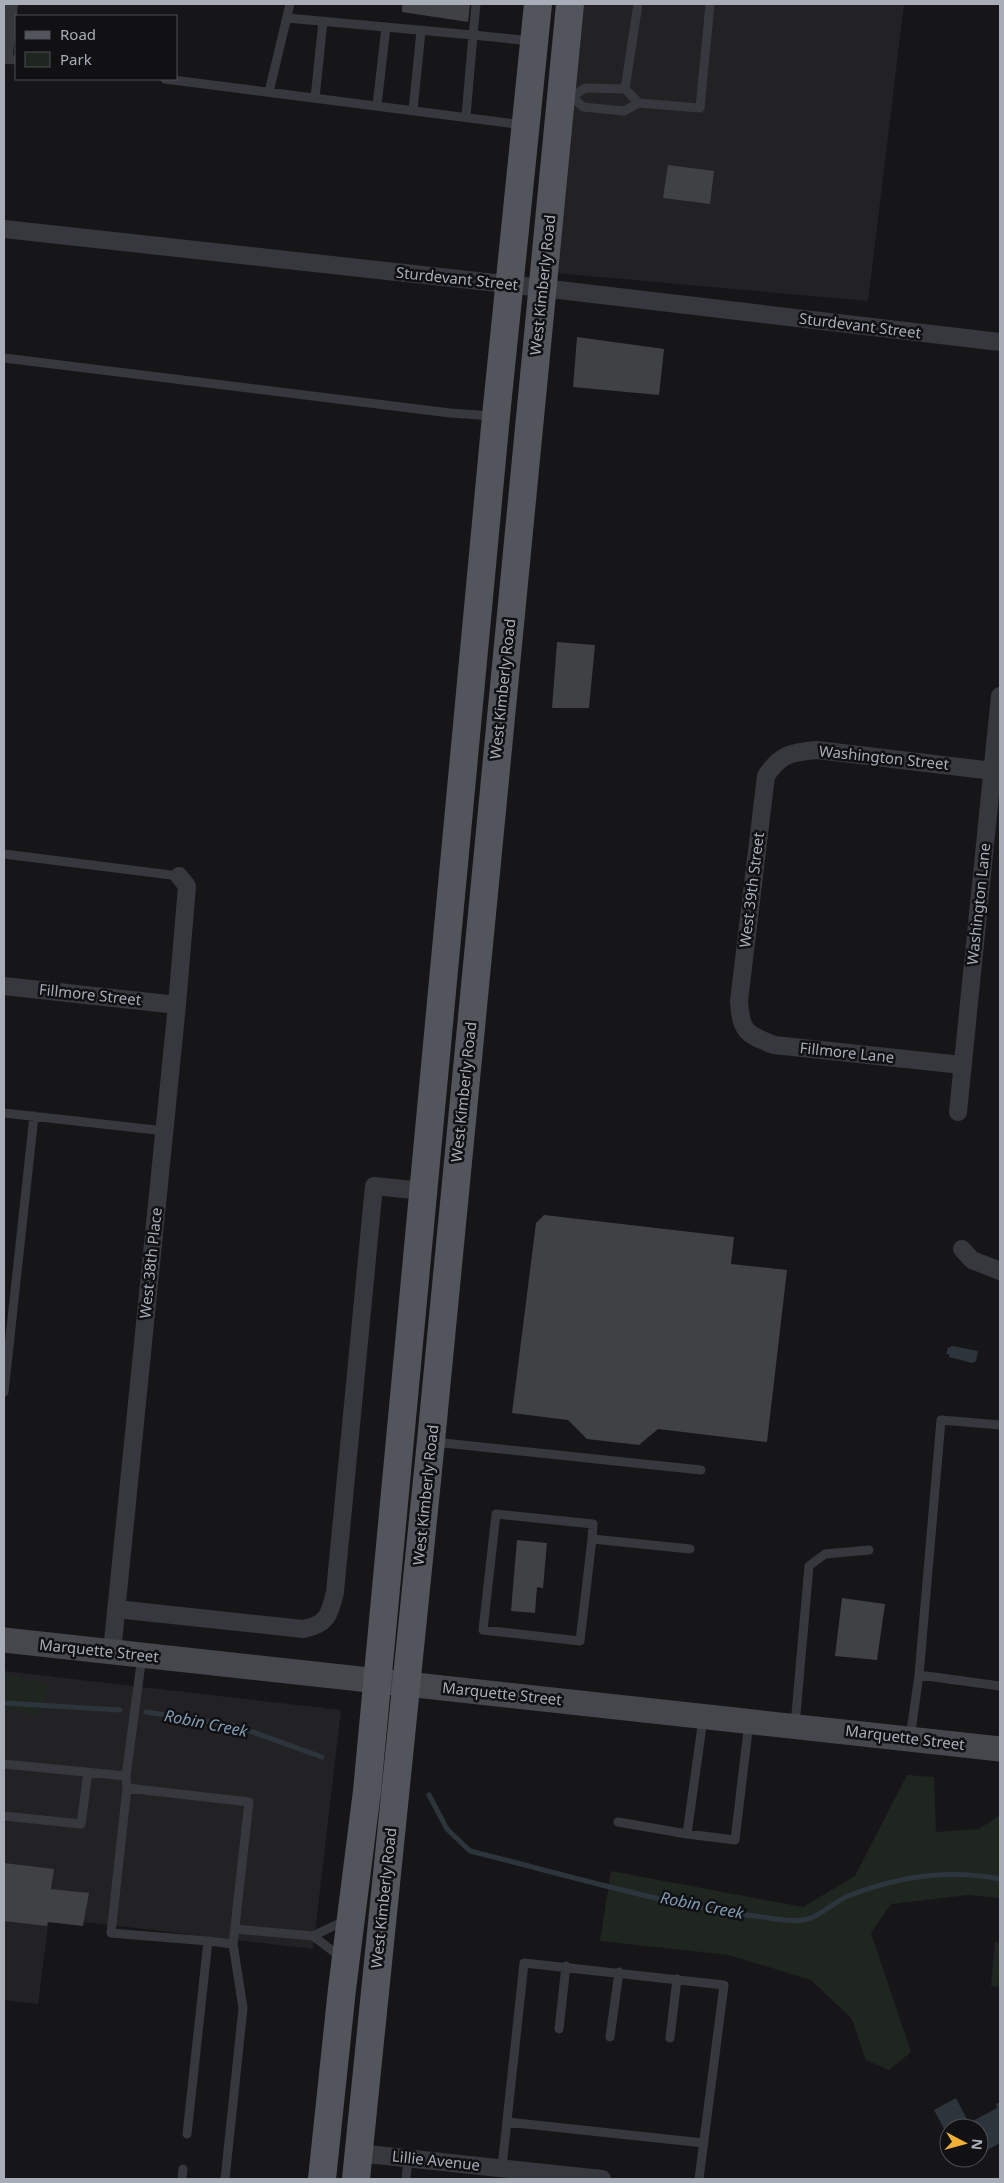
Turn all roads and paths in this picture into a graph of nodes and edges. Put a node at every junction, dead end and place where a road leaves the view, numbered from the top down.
1 (9, 4) edge
2 (290, 4) edge
3 (476, 4) edge
4 (538, 4) edge
5 (570, 4) edge
6 (638, 4) edge
7 (710, 4) edge
8 (287, 18) junction
9 (323, 21) junction
10 (386, 27) junction
11 (421, 31) junction
12 (473, 35) junction
13 (534, 42) junction
14 (4, 57) edge
15 (173, 80) edge
16 (625, 89) junction
17 (270, 92) junction
18 (566, 97) junction
19 (315, 98) junction
20 (639, 103) junction
21 (377, 105) junction
22 (413, 110) junction
23 (466, 116) junction
24 (525, 125) junction
25 (4, 229) edge
26 (509, 285) junction
27 (542, 288) junction
28 (1000, 342) edge
29 (4, 358) edge
30 (496, 416) junction
31 (1000, 696) edge
32 (776, 760) joint
33 (993, 770) junction
34 (4, 854) edge
35 (180, 876) joint
36 (4, 986) edge
37 (177, 1005) junction
38 (740, 1022) joint
39 (962, 1066) junction
40 (958, 1112) dead end
41 (4, 1113) edge
42 (34, 1116) junction
43 (165, 1131) junction
44 (423, 1191) junction
45 (962, 1249) dead end
46 (1000, 1270) edge
47 (4, 1392) edge
48 (1000, 1425) edge
49 (431, 1442) junction
50 (701, 1470) dead end
51 (592, 1539) junction
52 (690, 1549) dead end
53 (869, 1550) dead end
54 (116, 1609) junction
55 (4, 1640) edge
56 (112, 1652) junction
57 (142, 1656) junction
58 (919, 1675) junction
59 (377, 1681) junction
60 (406, 1684) junction
61 (1000, 1686) edge
62 (703, 1716) junction
63 (749, 1721) junction
64 (795, 1726) junction
65 (910, 1738) junction
66 (1000, 1749) edge
67 (4, 1764) edge
68 (88, 1772) junction
69 (126, 1776) junction
70 (127, 1788) junction
71 (4, 1816) edge
72 (618, 1822) dead end
73 (687, 1834) junction
74 (351, 1918) junction
75 (235, 1929) junction
76 (313, 1936) junction
77 (208, 1941) junction
78 (233, 1944) junction
79 (345, 1960) junction
80 (566, 1966) junction
81 (619, 1972) junction
82 (677, 1979) junction
83 (559, 2029) dead end
84 (610, 2037) dead end
85 (670, 2038) dead end
86 (507, 2122) junction
87 (187, 2134) dead end
88 (704, 2142) junction
89 (325, 2150) junction
90 (408, 2158) junction
91 (357, 2166) edge
92 (502, 2167) junction
93 (184, 2169) dead end
94 (182, 2179) edge
95 (225, 2179) edge
96 (322, 2179) edge
97 (333, 2179) edge
98 (406, 2179) edge
99 (602, 2179) edge
100 (699, 2179) edge

1 - 14 street
2 - 8 lane
3 - 12 lane
4 - 13 main road, West Kimberly Road
5 - 18 main road, West Kimberly Road
6 - 16 lane
7 - 20 lane
8 - 9 lane
8 - 17 lane
9 - 10 lane
9 - 19 lane
10 - 11 lane
10 - 21 lane
11 - 12 lane
11 - 22 lane
12 - 13 lane
12 - 23 lane
13 - 24 main road, West Kimberly Road
15 - 17 lane
16 - 18 lane
16 - 20 lane
17 - 19 lane
18 - 20 lane
18 - 27 main road, West Kimberly Road
19 - 21 lane
21 - 22 lane
22 - 23 lane
23 - 24 lane
24 - 26 main road, West Kimberly Road
25 - 26 street, Sturdevant Street
26 - 27 street, Sturdevant Street
26 - 30 main road, West Kimberly Road
27 - 28 street, Sturdevant Street
27 - 49 main road, West Kimberly Road
29 - 30 lane
30 - 44 main road, West Kimberly Road
31 - 33 street, Washington Lane
32 - 33 street, Washington Street
32 - 38 street, West 39th Street
33 - 39 street, Washington Lane
34 - 35 lane
35 - 37 street, West 38th Place
36 - 37 street, Fillmore Street
37 - 43 street, West 38th Place
38 - 39 street, Fillmore Lane
39 - 40 street, Washington Lane
41 - 42 lane
42 - 43 lane
42 - 47 lane
43 - 54 street, West 38th Place
44 - 54 street
44 - 59 main road, West Kimberly Road
45 - 46 street
48 - 58 lane
49 - 50 lane
49 - 60 main road, West Kimberly Road
51 - 51 lane
51 - 52 lane
53 - 64 lane
54 - 56 street, West 38th Place
55 - 56 street, Marquette Street
56 - 57 street, Marquette Street
57 - 59 street, Marquette Street
57 - 69 lane
58 - 61 lane
58 - 65 lane
59 - 60 street, Marquette Street
59 - 74 main road, West Kimberly Road
60 - 62 street, Marquette Street
60 - 91 main road, West Kimberly Road
62 - 63 street, Marquette Street
62 - 73 lane
63 - 64 street, Marquette Street
63 - 73 lane
64 - 65 street, Marquette Street
65 - 66 street, Marquette Street
67 - 68 lane
68 - 69 lane
68 - 71 lane
69 - 70 lane
70 - 75 lane
70 - 77 lane
72 - 73 lane
74 - 76 lane
74 - 79 main road, West Kimberly Road
75 - 76 lane
75 - 78 lane
76 - 79 lane
77 - 78 lane
77 - 87 lane
78 - 95 lane
79 - 89 main road, West Kimberly Road
80 - 81 lane
80 - 83 lane
80 - 86 lane
81 - 82 lane
81 - 84 lane
82 - 85 lane
82 - 88 lane
86 - 88 lane
86 - 92 lane
88 - 100 lane
89 - 96 main road, West Kimberly Road
89 - 97 main road
90 - 91 street, Lillie Avenue
90 - 92 street, Lillie Avenue
90 - 98 lane
92 - 99 street, Lillie Avenue
93 - 94 lane

